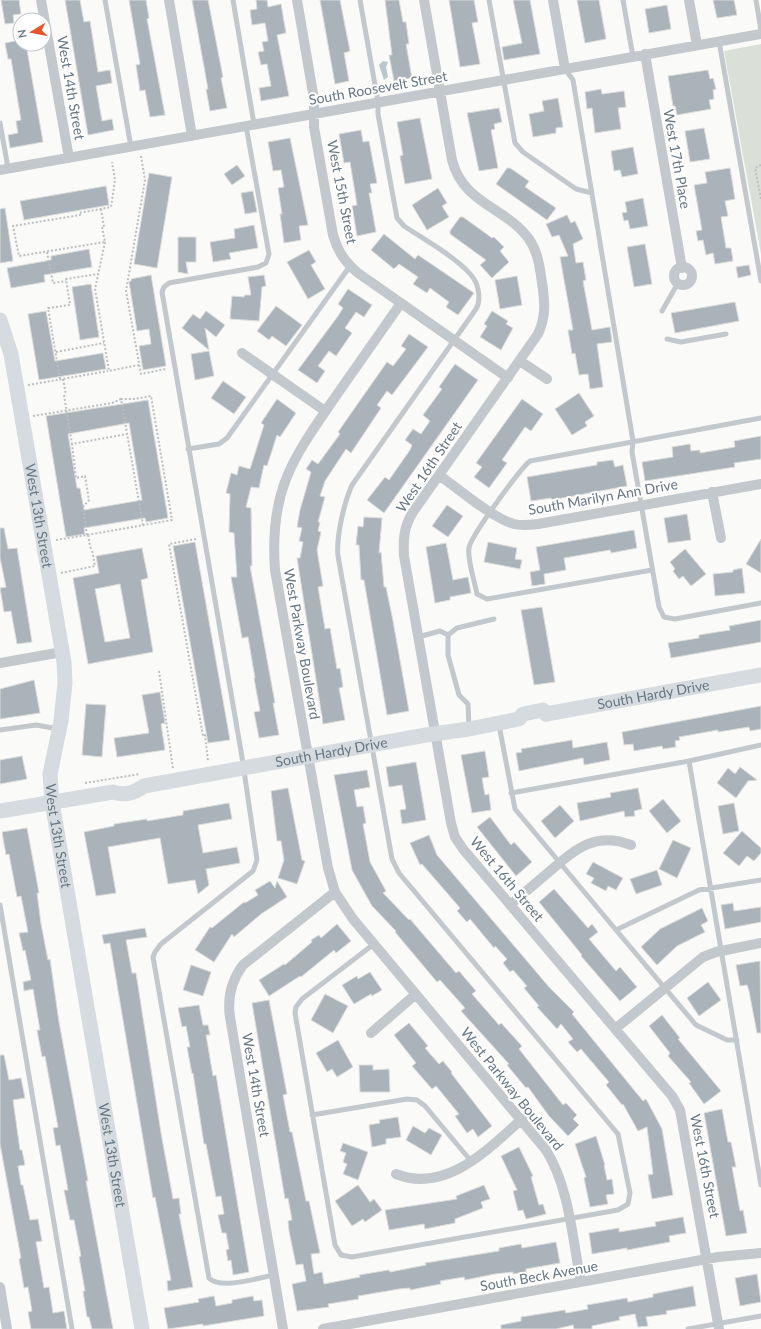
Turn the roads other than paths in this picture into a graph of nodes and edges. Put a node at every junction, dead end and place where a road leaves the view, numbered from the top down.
1 (41, 0) edge
2 (105, 0) edge
3 (169, 0) edge
4 (233, 0) edge
5 (296, 0) edge
6 (360, 0) edge
7 (424, 0) edge
8 (489, 0) edge
9 (553, 0) edge
10 (623, 0) edge
11 (689, 0) edge
12 (756, 0) edge
13 (761, 30) edge
14 (761, 34) edge
15 (719, 41) junction
16 (697, 45) junction
17 (645, 54) junction
18 (633, 57) junction
19 (565, 68) junction
20 (503, 80) junction
21 (440, 91) junction
22 (378, 102) junction
23 (314, 114) junction
24 (0, 122) edge
25 (250, 125) junction
26 (192, 136) junction
27 (131, 146) junction
28 (68, 158) junction
29 (4, 169) edge
30 (592, 194) junction
31 (350, 266) junction
32 (682, 268) junction
33 (761, 281) edge
34 (678, 283) junction
35 (401, 303) junction
36 (662, 312) dead end
37 (0, 320) edge
38 (726, 334) dead end
39 (667, 339) dead end
40 (454, 340) junction
41 (242, 353) dead end
42 (520, 360) junction
43 (272, 374) junction
44 (508, 378) junction
45 (546, 379) dead end
46 (325, 411) junction
47 (761, 418) edge
48 (634, 441) junction
49 (188, 450) junction
50 (439, 475) junction
51 (761, 484) edge
52 (712, 492) junction
53 (641, 505) junction
54 (492, 512) junction
55 (721, 538) dead end
56 (652, 570) junction
57 (761, 603) edge
58 (494, 619) dead end
59 (448, 636) junction
60 (418, 637) junction
61 (62, 652) junction
62 (0, 664) edge
63 (761, 675) edge
64 (499, 723) junction
65 (60, 729) junction
66 (469, 729) junction
67 (0, 730) edge
68 (435, 734) junction
69 (371, 745) junction
70 (761, 745) edge
71 (307, 756) junction
72 (689, 761) junction
73 (243, 768) junction
74 (511, 793) junction
75 (52, 802) junction
76 (0, 811) edge
77 (631, 845) dead end
78 (560, 863) junction
79 (761, 880) edge
80 (711, 888) junction
81 (335, 892) junction
82 (0, 905) edge
83 (510, 905) junction
84 (616, 930) junction
85 (761, 943) edge
86 (374, 944) junction
87 (721, 950) junction
88 (665, 988) junction
89 (416, 994) junction
90 (615, 1029) junction
91 (371, 1033) dead end
92 (736, 1040) junction
93 (312, 1115) junction
94 (522, 1119) junction
95 (472, 1162) junction
96 (396, 1174) dead end
97 (761, 1184) edge
98 (569, 1218) junction
99 (761, 1253) edge
100 (708, 1259) junction
101 (274, 1275) junction
102 (581, 1282) junction
103 (0, 1288) edge
104 (761, 1316) edge
105 (719, 1326) edge
106 (7, 1329) edge
107 (72, 1329) edge
108 (142, 1329) edge
109 (283, 1329) edge
110 (323, 1329) edge
111 (688, 1329) edge

1 - 28 street, West 14th Street
2 - 27 lane
3 - 26 street
4 - 25 lane
5 - 23 street, West 15th Street
6 - 22 lane
7 - 21 street, West 16th Street
8 - 20 lane
9 - 19 street
10 - 18 lane
11 - 16 street
12 - 13 lane
14 - 15 street, South Roosevelt Street
15 - 16 street, South Roosevelt Street
15 - 33 lane
16 - 17 street, South Roosevelt Street
17 - 18 street, South Roosevelt Street
17 - 32 street, West 17th Place
18 - 19 street, South Roosevelt Street
19 - 20 street, South Roosevelt Street
19 - 30 lane
20 - 21 street, South Roosevelt Street
20 - 30 lane
21 - 22 street, South Roosevelt Street
21 - 42 street, West 16th Street
22 - 23 street, South Roosevelt Street
22 - 40 lane
23 - 25 street, South Roosevelt Street
23 - 31 street, West 15th Street
24 - 29 lane
25 - 26 street, South Roosevelt Street
25 - 49 lane
26 - 27 street, South Roosevelt Street
27 - 28 street, South Roosevelt Street
28 - 29 street, South Roosevelt Street
30 - 48 lane
31 - 35 street, West 15th Street
31 - 43 lane
32 - 34 street, West 17th Place
32 - 34 street, West 17th Place
34 - 36 lane
35 - 40 street, West 15th Street
35 - 46 street, West Parkway Boulevard
37 - 61 street, West 13th Street
38 - 39 lane
40 - 44 street, West 15th Street
40 - 69 lane
41 - 43 street
42 - 44 street, West 16th Street
42 - 45 street
43 - 46 street
43 - 49 lane
44 - 50 street, West 16th Street
46 - 71 street, West Parkway Boulevard
47 - 48 lane
48 - 53 lane
48 - 54 lane
49 - 73 lane
50 - 54 street, South Marilyn Ann Drive
50 - 60 street, West 16th Street
51 - 52 street, South Marilyn Ann Drive
52 - 53 street, South Marilyn Ann Drive
52 - 55 street
53 - 54 street, South Marilyn Ann Drive
53 - 56 lane
54 - 56 lane
56 - 57 lane
58 - 59 lane
59 - 60 lane
59 - 66 lane
60 - 68 street, West 16th Street
61 - 62 street
61 - 65 street, West 13th Street
63 - 64 street, South Hardy Drive
64 - 66 street, South Hardy Drive
64 - 74 lane
65 - 67 lane
65 - 75 street, West 13th Street
66 - 68 street, South Hardy Drive
68 - 69 street, South Hardy Drive
68 - 83 street, West 16th Street
69 - 71 street, South Hardy Drive
69 - 98 lane
70 - 72 lane
71 - 73 street, South Hardy Drive
71 - 81 street, West Parkway Boulevard
72 - 74 lane
72 - 80 lane
73 - 75 street, South Hardy Drive
73 - 101 lane
74 - 78 lane
75 - 76 street, South Hardy Drive
75 - 108 street, West 13th Street
77 - 78 street
78 - 83 street
78 - 84 lane
79 - 80 lane
80 - 84 lane
80 - 87 lane
81 - 86 street, West Parkway Boulevard
81 - 101 street, West 14th Street
82 - 107 lane
83 - 90 street, West 16th Street
84 - 88 lane
85 - 87 street
86 - 89 street, West Parkway Boulevard
86 - 93 lane
87 - 88 street
87 - 92 lane
88 - 90 street
88 - 92 lane
89 - 91 street
89 - 94 street, West Parkway Boulevard
90 - 100 street, West 16th Street
92 - 97 lane
93 - 95 lane
93 - 98 lane
94 - 95 street
94 - 98 street, West Parkway Boulevard
95 - 96 street
98 - 102 street, West Parkway Boulevard
99 - 100 street, South Beck Avenue
100 - 102 street, South Beck Avenue
100 - 105 street, West 16th Street
101 - 109 street, West 14th Street
102 - 110 street, South Beck Avenue
103 - 106 street
104 - 105 lane
105 - 111 lane

